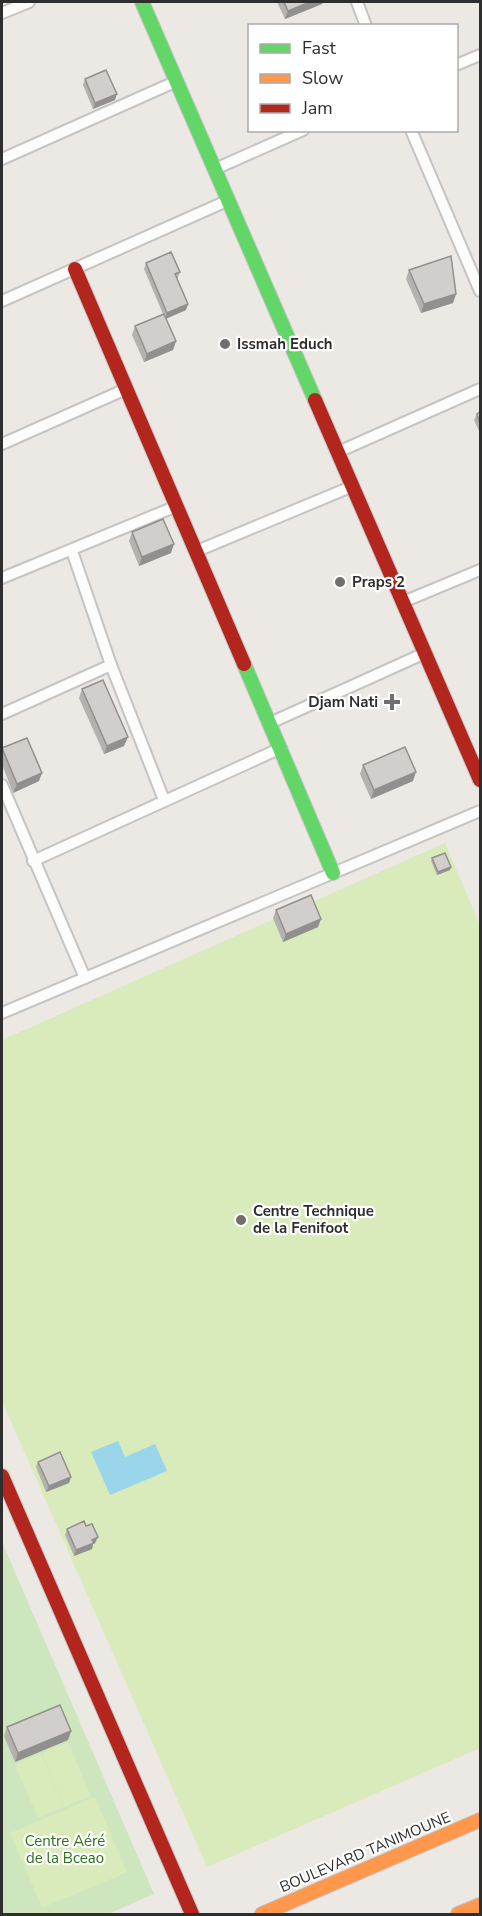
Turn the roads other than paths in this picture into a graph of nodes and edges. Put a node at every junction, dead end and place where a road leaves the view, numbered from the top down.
1 (29, 2) edge
2 (142, 2) edge
3 (357, 2) edge
4 (2, 13) edge
5 (365, 24) edge
6 (480, 55) edge
7 (458, 64) edge
8 (177, 81) junction
9 (298, 132) edge
10 (412, 132) edge
11 (2, 159) edge
12 (215, 169) junction
13 (229, 200) junction
14 (75, 269) junction
15 (480, 291) edge
16 (2, 301) edge
17 (126, 389) junction
18 (480, 389) edge
19 (2, 444) edge
20 (338, 452) junction
21 (353, 486) junction
22 (177, 506) junction
23 (72, 551) junction
24 (197, 551) junction
25 (480, 570) edge
26 (2, 578) edge
27 (404, 602) junction
28 (425, 653) junction
29 (111, 665) junction
30 (2, 714) edge
31 (270, 723) junction
32 (281, 748) junction
33 (480, 780) edge
34 (2, 785) edge
35 (165, 800) junction
36 (480, 811) edge
37 (33, 861) junction
38 (333, 873) junction
39 (85, 978) junction
40 (2, 1013) edge
41 (2, 1476) edge
42 (480, 1820) edge
43 (480, 1905) edge
44 (192, 1914) edge
45 (262, 1914) edge
46 (458, 1914) edge

1 - 4 street
2 - 8 street
3 - 5 street
6 - 7 street
8 - 11 street
8 - 12 street
9 - 12 street
10 - 15 street
12 - 13 street
13 - 14 street
13 - 20 street
14 - 16 street
14 - 17 street
17 - 19 street
17 - 22 street
18 - 20 street
20 - 21 street
21 - 24 street
21 - 27 street
22 - 23 street
22 - 24 street
23 - 26 street
23 - 29 street
24 - 31 street
25 - 27 street
27 - 28 street
28 - 31 street
28 - 33 street
29 - 30 street
29 - 35 street
31 - 32 street
32 - 35 street
32 - 38 street
34 - 37 street
35 - 37 street
36 - 38 street
37 - 39 street
38 - 39 street
39 - 40 street
41 - 44 street
42 - 45 street, BOULEVARD TANIMOUNE
43 - 46 street

